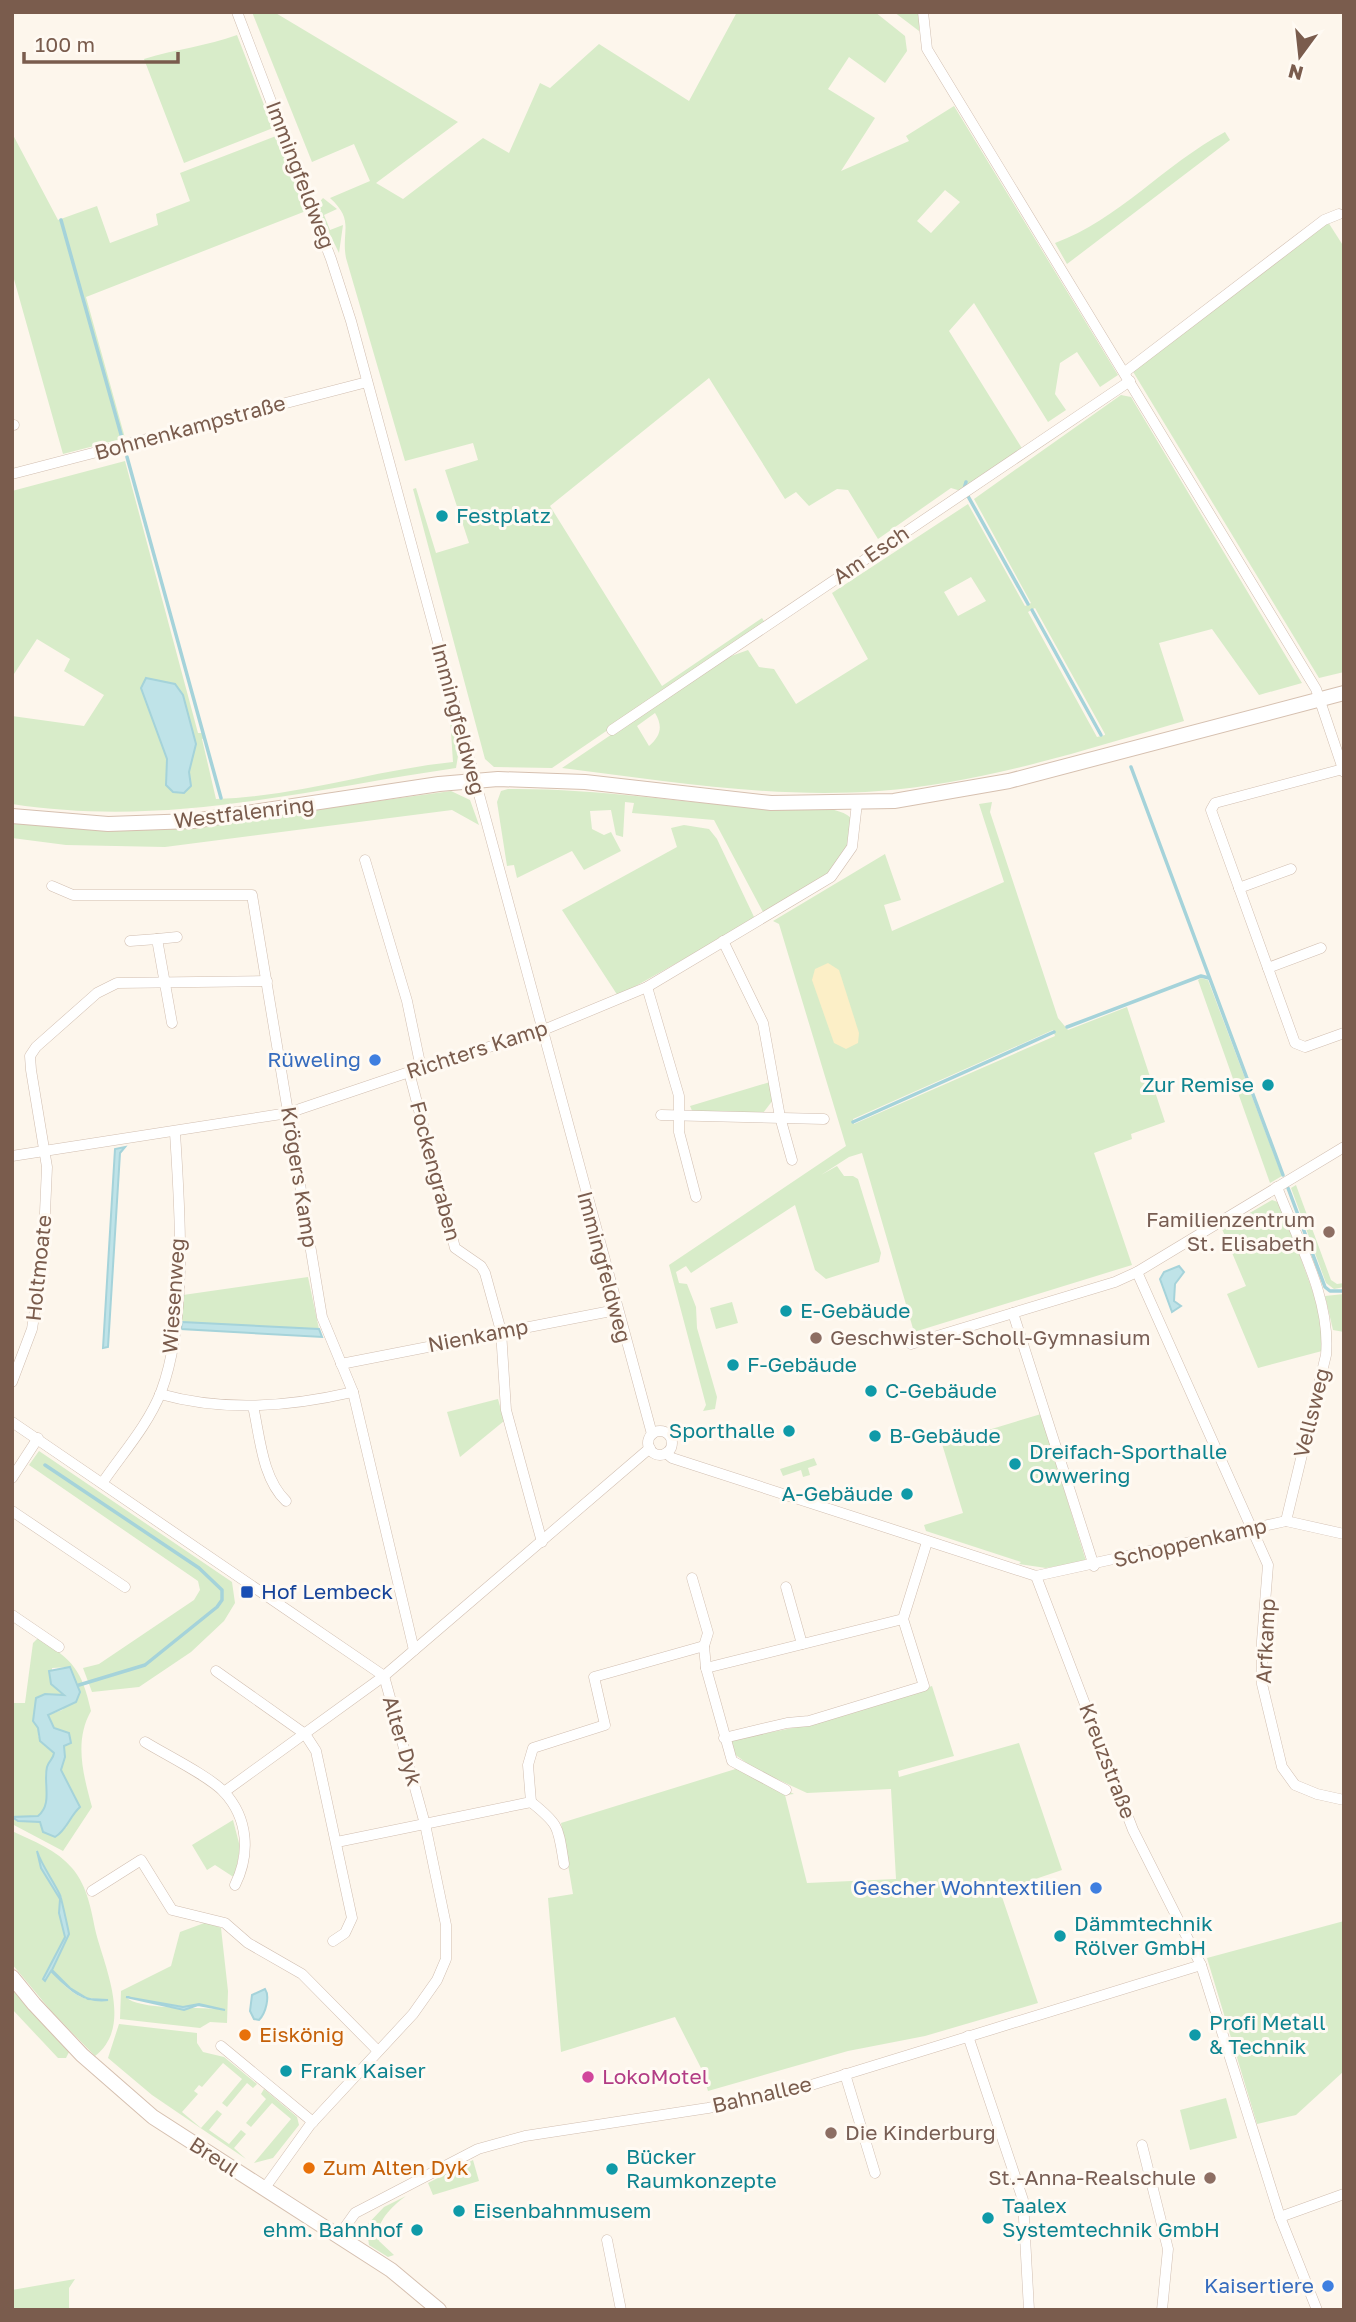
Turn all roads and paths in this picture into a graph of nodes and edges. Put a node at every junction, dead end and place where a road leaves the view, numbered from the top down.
1 (237, 12) edge
2 (923, 12) edge
3 (1339, 214) dead end
4 (1127, 376) junction
5 (367, 382) junction
6 (12, 474) edge
7 (1344, 693) edge
8 (1319, 700) junction
9 (612, 730) dead end
10 (1343, 770) edge
11 (475, 780) junction
12 (857, 803) junction
13 (12, 816) edge
14 (365, 860) dead end
15 (1291, 869) dead end
16 (52, 886) dead end
17 (1238, 888) junction
18 (177, 937) dead end
19 (157, 939) junction
20 (130, 941) dead end
21 (723, 941) junction
22 (1321, 948) dead end
23 (1268, 968) junction
24 (267, 981) junction
25 (165, 983) junction
26 (647, 987) junction
27 (172, 1023) dead end
28 (541, 1031) junction
29 (1344, 1033) edge
30 (421, 1068) junction
31 (409, 1072) junction
32 (288, 1113) junction
33 (661, 1115) dead end
34 (679, 1115) junction
35 (780, 1117) junction
36 (824, 1119) dead end
37 (175, 1133) junction
38 (1344, 1147) edge
39 (44, 1150) junction
40 (12, 1156) edge
41 (792, 1160) dead end
42 (1277, 1187) junction
43 (696, 1197) dead end
44 (1137, 1272) junction
45 (616, 1310) junction
46 (1013, 1313) junction
47 (501, 1331) junction
48 (911, 1344) dead end
49 (341, 1364) junction
50 (12, 1382) edge
51 (352, 1392) junction
52 (160, 1394) junction
53 (253, 1406) junction
54 (12, 1422) edge
55 (652, 1434) junction
56 (38, 1438) junction
57 (650, 1448) junction
58 (666, 1453) junction
59 (12, 1478) edge
60 (103, 1482) junction
61 (286, 1501) dead end
62 (12, 1511) edge
63 (1286, 1521) junction
64 (1251, 1527) junction
65 (1344, 1534) edge
66 (542, 1542) junction
67 (927, 1542) junction
68 (1094, 1566) junction
69 (1036, 1576) junction
70 (692, 1578) dead end
71 (125, 1587) dead end
72 (786, 1587) dead end
73 (13, 1616) edge
74 (903, 1619) junction
75 (802, 1644) junction
76 (704, 1646) junction
77 (59, 1647) dead end
78 (414, 1650) junction
79 (706, 1668) junction
80 (216, 1671) dead end
81 (384, 1676) junction
82 (305, 1734) junction
83 (723, 1738) junction
84 (145, 1742) dead end
85 (786, 1790) dead end
86 (224, 1792) junction
87 (1344, 1800) edge
88 (531, 1802) junction
89 (425, 1824) junction
90 (337, 1842) junction
91 (564, 1864) dead end
92 (235, 1885) dead end
93 (92, 1891) dead end
94 (333, 1941) dead end
95 (1201, 1965) junction
96 (12, 1977) edge
97 (968, 2036) junction
98 (221, 2046) dead end
99 (378, 2051) junction
100 (845, 2074) junction
101 (313, 2122) junction
102 (1142, 2145) dead end
103 (874, 2174) dead end
104 (264, 2189) junction
105 (1344, 2194) edge
106 (1280, 2217) junction
107 (338, 2237) junction
108 (607, 2240) dead end
109 (439, 2310) edge
110 (621, 2310) edge
111 (1029, 2310) edge
112 (1162, 2310) edge
113 (1317, 2310) edge

1 - 5 street, Immingfeldweg
2 - 4 street
3 - 4 street, Am Esch
4 - 8 street
4 - 9 street, Am Esch
5 - 6 street, Bohnenkampstraße
5 - 11 street, Immingfeldweg
7 - 8 street, Westfalenring
8 - 10 street
8 - 12 street, Westfalenring
10 - 17 street
11 - 12 street, Westfalenring
11 - 13 street, Westfalenring
11 - 28 street, Immingfeldweg
12 - 21 street, Richters Kamp
14 - 30 street
15 - 17 street
16 - 24 street, Krögers Kamp
17 - 23 street
18 - 19 street
19 - 20 street
19 - 25 street
21 - 26 street, Richters Kamp
21 - 35 street
22 - 23 street
23 - 29 street
24 - 25 street, Holtmoate
24 - 32 street, Krögers Kamp
25 - 27 street
25 - 39 street, Holtmoate
26 - 28 street, Richters Kamp
26 - 34 street
28 - 30 street, Richters Kamp
28 - 45 street, Immingfeldweg
30 - 31 street, Richters Kamp
31 - 32 street, Richters Kamp
31 - 47 street, Fockengraben
32 - 37 street, Richters Kamp
32 - 49 street, Krögers Kamp
33 - 34 street
34 - 35 street
34 - 43 street
35 - 36 street
35 - 41 street
37 - 39 street, Richters Kamp
37 - 52 street, Wiesenweg
38 - 42 street
39 - 40 street, Richters Kamp
39 - 50 street, Holtmoate
42 - 44 street
42 - 63 street, Vellsweg
44 - 46 street
44 - 64 street, Arfkamp
45 - 47 street, Nienkamp
45 - 55 street, Immingfeldweg
46 - 48 street
46 - 68 street
47 - 49 street, Nienkamp
47 - 66 street, Fockengraben
49 - 51 street, Krögers Kamp
51 - 53 street
51 - 78 street, Krögers Kamp
52 - 53 street
52 - 60 street, Wiesenweg
53 - 61 street
54 - 56 street, Alter Dyk
55 - 57 street
55 - 58 street
56 - 59 street
56 - 60 street, Alter Dyk
57 - 58 street
57 - 66 street
58 - 67 street
60 - 81 street, Alter Dyk
62 - 71 street
63 - 64 street, Schoppenkamp
63 - 65 street, Schoppenkamp
64 - 68 street, Schoppenkamp
64 - 87 street, Arfkamp
66 - 78 street
67 - 69 street
67 - 74 street
68 - 69 street, Schoppenkamp
69 - 95 street, Kreuzstraße
70 - 76 street
72 - 75 street
73 - 77 street
74 - 75 street
74 - 83 street
75 - 79 street
76 - 79 street
76 - 88 street
78 - 81 street
79 - 83 street
80 - 82 street
81 - 82 street
81 - 89 street, Alter Dyk
82 - 86 street
82 - 90 street
83 - 85 street
84 - 86 street
86 - 92 street
88 - 89 street
88 - 91 street
89 - 90 street
89 - 99 street, Alter Dyk
90 - 94 street
93 - 99 street
95 - 97 street, Bahnallee
95 - 106 street, Kreuzstraße
96 - 104 street, Breul
97 - 100 street, Bahnallee
97 - 111 street
98 - 101 street
99 - 101 street, Alter Dyk
100 - 103 street
100 - 107 street, Bahnallee
101 - 104 street, Alter Dyk
102 - 112 street
104 - 107 street, Breul
105 - 106 street
106 - 113 street, Kreuzstraße
107 - 109 street, Breul
108 - 110 street

